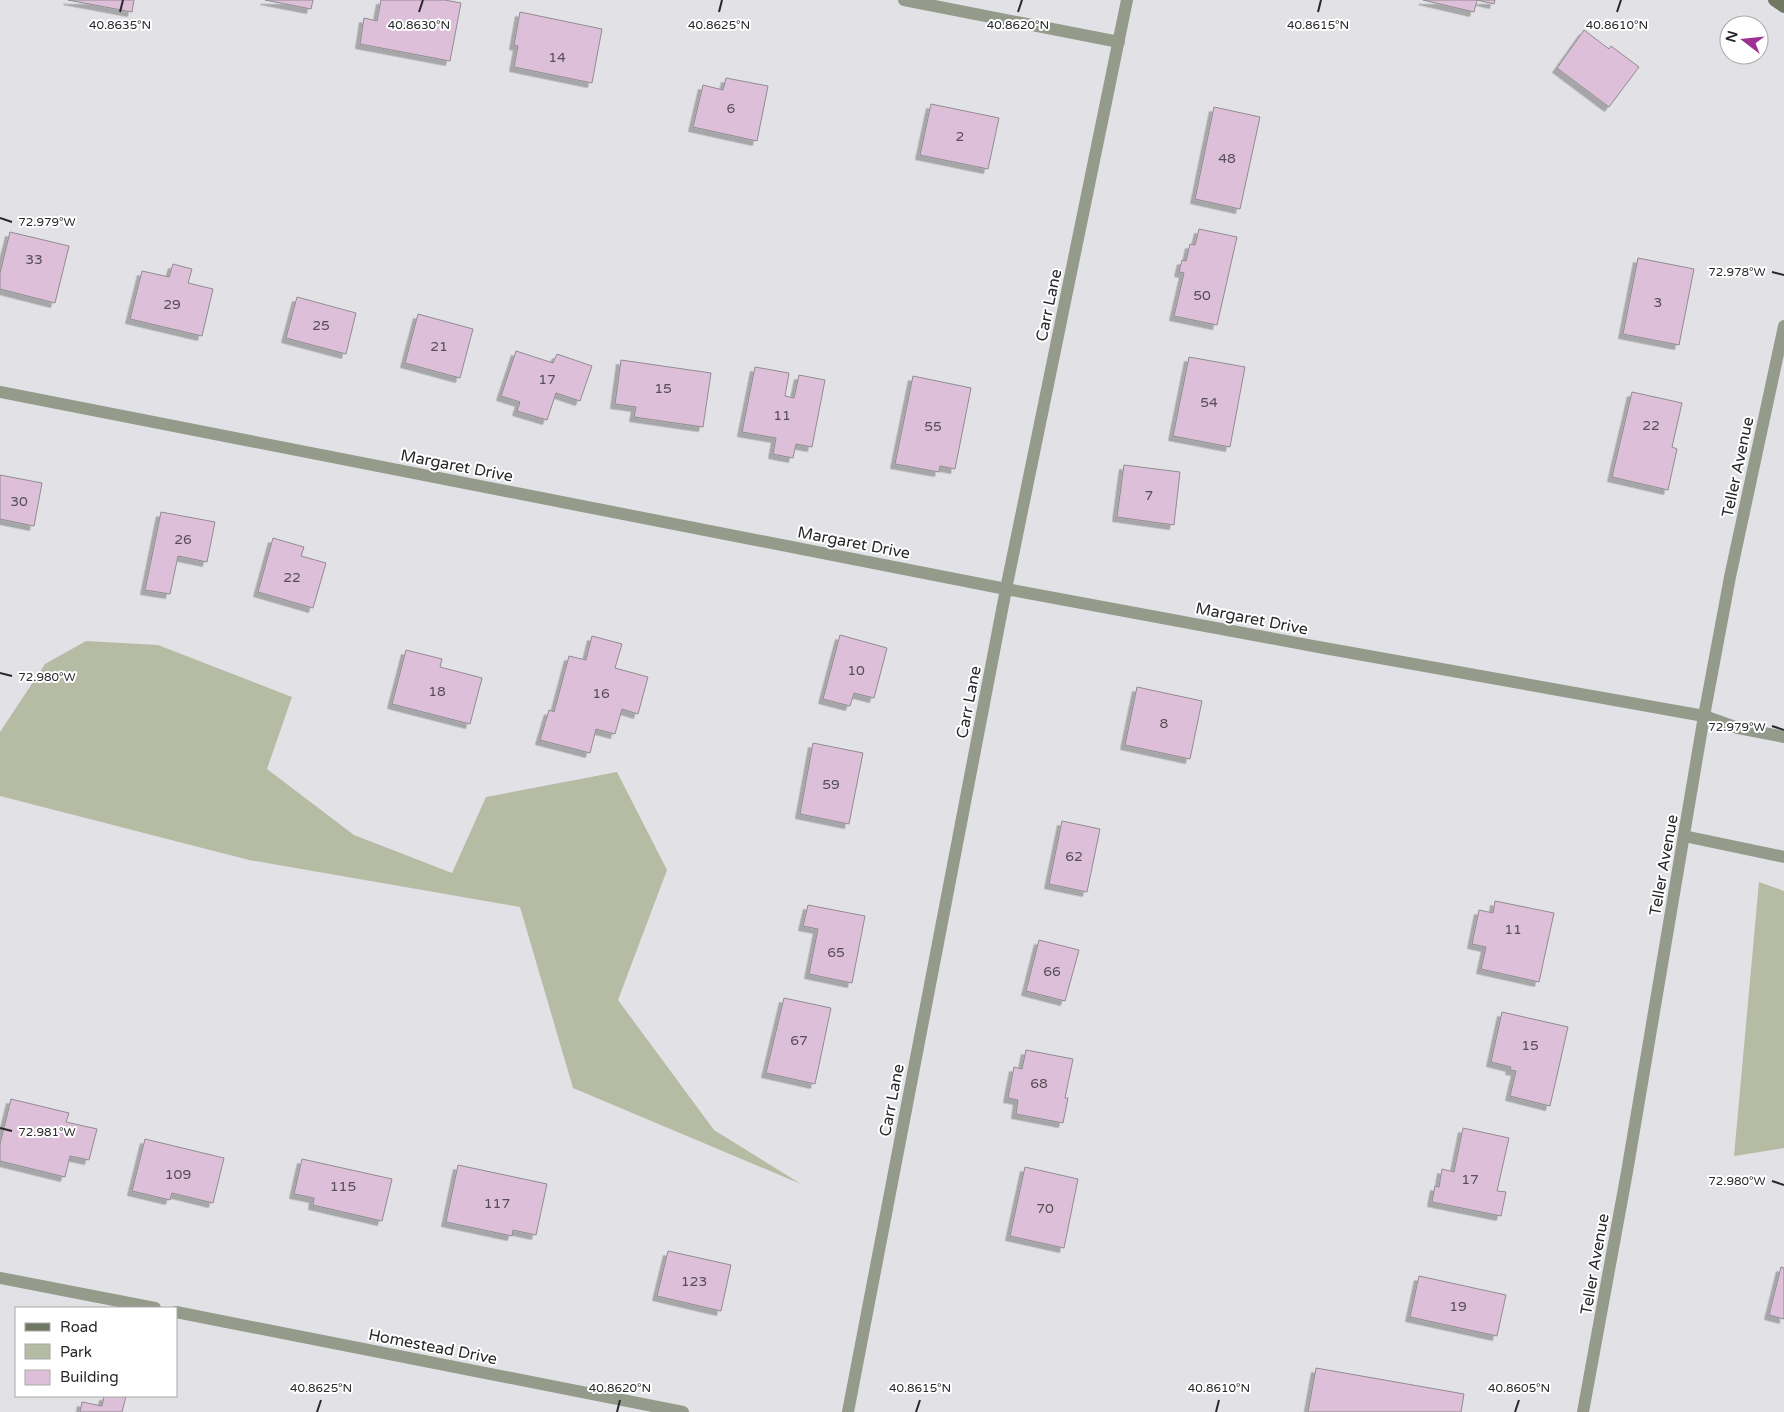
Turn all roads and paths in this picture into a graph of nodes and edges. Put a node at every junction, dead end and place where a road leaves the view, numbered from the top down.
1 (904, 0) edge
2 (1127, 0) edge
3 (1774, 0) edge
4 (1784, 7) edge
5 (1119, 42) junction
6 (1784, 326) edge
7 (0, 392) edge
8 (1006, 589) junction
9 (1704, 716) junction
10 (1784, 737) edge
11 (1684, 836) junction
12 (1784, 858) edge
13 (0, 1278) edge
14 (150, 1307) edge
15 (178, 1312) edge
16 (683, 1412) edge
17 (848, 1412) edge
18 (1583, 1412) edge

1 - 5 street
2 - 5 street, Carr Lane
3 - 4 street
5 - 8 street, Carr Lane
6 - 9 street, Teller Avenue
7 - 8 street, Margaret Drive
8 - 9 street, Margaret Drive
8 - 17 street, Carr Lane
9 - 10 street, Margaret Drive
9 - 11 street, Teller Avenue
11 - 12 street
11 - 18 street, Teller Avenue
13 - 14 street
15 - 16 street, Homestead Drive

